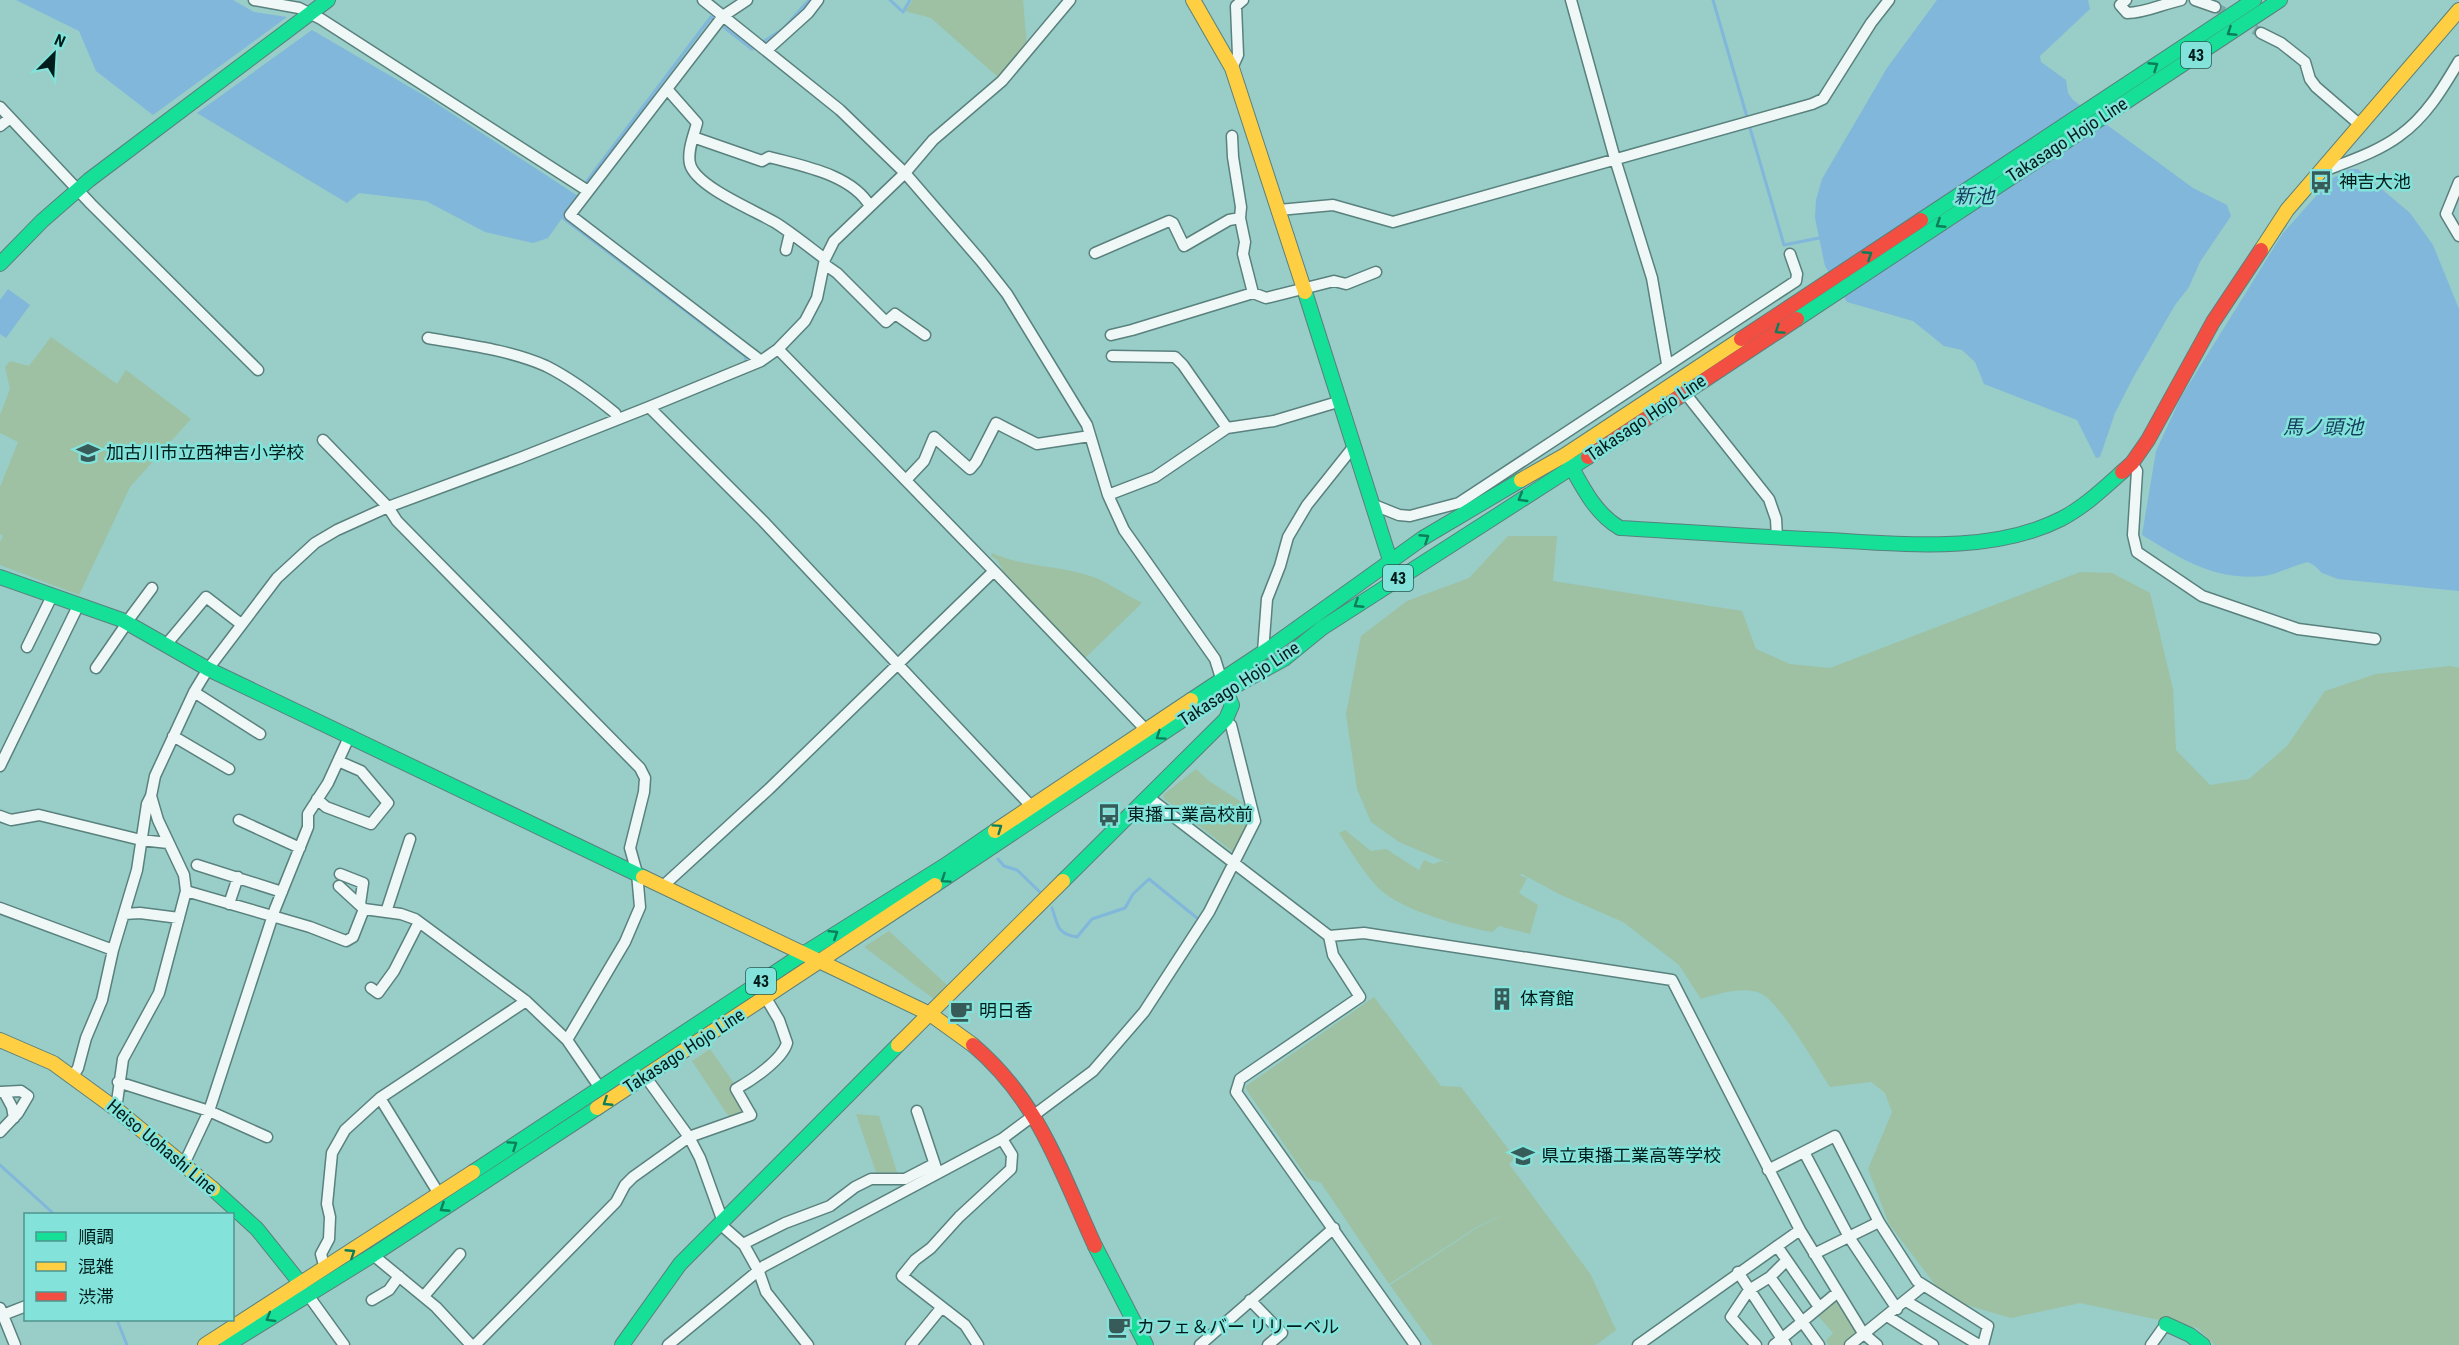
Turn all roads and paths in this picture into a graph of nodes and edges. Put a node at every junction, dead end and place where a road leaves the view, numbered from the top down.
1 (254, 0) edge
2 (328, 0) edge
3 (702, 0) edge
4 (747, 0) edge
5 (818, 0) edge
6 (1070, 0) edge
7 (1193, 0) edge
8 (1243, 0) edge
9 (1571, 0) edge
10 (1888, 0) edge
11 (2126, 0) edge
12 (2181, 0) edge
13 (2195, 0) edge
14 (2254, 0) edge
15 (2280, 0) edge
16 (2215, 8) tunnel mouth
17 (2459, 10) edge
18 (312, 14) junction
19 (723, 16) junction
20 (2261, 33) tunnel mouth
21 (762, 46) junction
22 (2459, 60) edge
23 (1232, 68) junction
24 (667, 88) junction
25 (2109, 104) junction
26 (0, 107) edge
27 (10, 118) junction
28 (2359, 124) junction
29 (0, 126) edge
30 (693, 136) junction
31 (1232, 136) dead end
32 (1615, 159) junction
33 (904, 173) junction
34 (2316, 174) junction
35 (2459, 182) edge
36 (584, 188) junction
37 (79, 189) junction
38 (870, 206) junction
39 (1278, 210) junction
40 (2446, 214) junction
41 (1239, 218) junction
42 (2440, 227) dead end
43 (790, 233) junction
44 (2459, 236) edge
45 (786, 250) dead end
46 (1095, 253) dead end
47 (1790, 254) dead end
48 (824, 261) junction
49 (0, 264) edge
50 (1376, 272) dead end
51 (1304, 288) junction
52 (1824, 292) junction
53 (1253, 293) junction
54 (925, 335) dead end
55 (1111, 335) dead end
56 (428, 338) dead end
57 (778, 349) junction
58 (1112, 356) dead end
59 (761, 361) junction
60 (1667, 364) junction
61 (258, 370) dead end
62 (1685, 393) junction
63 (1341, 401) junction
64 (649, 407) junction
65 (618, 418) junction
66 (1227, 428) junction
67 (1090, 436) junction
68 (323, 440) dead end
69 (1354, 446) junction
70 (1569, 461) junction
71 (2132, 463) junction
72 (906, 480) junction
73 (1108, 495) junction
74 (1374, 505) junction
75 (388, 507) junction
76 (1777, 538) junction
77 (1390, 560) junction
78 (994, 571) junction
79 (0, 577) edge
80 (1396, 579) junction
81 (152, 588) dead end
82 (52, 596) junction
83 (78, 606) junction
84 (127, 623) junction
85 (241, 624) junction
86 (2375, 639) dead end
87 (165, 646) junction
88 (27, 647) dead end
89 (1263, 652) junction
90 (897, 663) junction
91 (96, 668) dead end
92 (208, 669) junction
93 (1223, 685) junction
94 (194, 692) junction
95 (1231, 725) dead end
96 (1147, 730) junction
97 (260, 734) dead end
98 (350, 735) junction
99 (173, 736) junction
100 (338, 760) junction
101 (0, 766) edge
102 (229, 768) dead end
103 (151, 796) junction
104 (1148, 797) junction
105 (317, 799) junction
106 (1031, 806) junction
107 (0, 816) edge
108 (239, 820) dead end
109 (410, 839) dead end
110 (141, 840) junction
111 (168, 843) junction
112 (300, 848) junction
113 (1233, 864) junction
114 (197, 865) dead end
115 (638, 873) junction
116 (340, 874) dead end
117 (238, 877) junction
118 (339, 886) dead end
119 (663, 886) junction
120 (186, 891) junction
121 (282, 892) junction
122 (228, 904) junction
123 (362, 907) junction
124 (0, 908) edge
125 (386, 912) junction
126 (124, 914) junction
127 (179, 918) junction
128 (273, 918) junction
129 (419, 922) junction
130 (1329, 936) junction
131 (113, 950) junction
132 (803, 954) junction
133 (820, 962) junction
134 (371, 988) dead end
135 (766, 998) junction
136 (526, 1001) junction
137 (930, 1014) junction
138 (0, 1040) edge
139 (567, 1040) junction
140 (72, 1076) junction
141 (645, 1076) junction
142 (118, 1082) junction
143 (600, 1088) junction
144 (2, 1092) edge
145 (380, 1098) junction
146 (116, 1108) junction
147 (209, 1111) junction
148 (917, 1111) dead end
149 (1034, 1115) junction
150 (14, 1118) junction
151 (0, 1132) edge
152 (267, 1137) dead end
153 (689, 1137) junction
154 (1002, 1138) junction
155 (1804, 1152) junction
156 (184, 1164) junction
157 (937, 1169) junction
158 (1768, 1170) junction
159 (440, 1194) junction
160 (231, 1213) edge
161 (238, 1220) edge
162 (721, 1221) junction
163 (1879, 1222) junction
164 (1334, 1228) junction
165 (1800, 1230) junction
166 (1849, 1236) junction
167 (743, 1244) junction
168 (1777, 1246) junction
169 (460, 1254) dead end
170 (1814, 1254) junction
171 (373, 1255) junction
172 (1786, 1261) junction
173 (326, 1269) junction
174 (759, 1272) junction
175 (1738, 1272) junction
176 (399, 1276) junction
177 (1770, 1277) junction
178 (1923, 1286) junction
179 (304, 1289) junction
180 (1749, 1290) junction
181 (1838, 1292) junction
182 (424, 1296) junction
183 (372, 1300) dead end
184 (1250, 1300) junction
185 (1902, 1305) junction
186 (24, 1307) edge
187 (942, 1307) junction
188 (1819, 1307) junction
189 (1, 1313) edge
190 (1887, 1316) junction
191 (1801, 1323) junction
192 (2166, 1324) joint
193 (1863, 1333) junction
194 (229, 1336) edge
195 (1781, 1343) edge
196 (15, 1345) edge
197 (205, 1345) edge
198 (344, 1345) edge
199 (473, 1345) edge
200 (622, 1345) edge
201 (668, 1345) edge
202 (808, 1345) edge
203 (912, 1345) edge
204 (978, 1345) edge
205 (1146, 1345) edge
206 (1200, 1345) edge
207 (1268, 1345) edge
208 (1415, 1345) edge
209 (1638, 1345) edge
210 (1756, 1345) edge
211 (1819, 1345) edge
212 (1850, 1345) edge
213 (1877, 1345) edge
214 (1933, 1345) edge
215 (1981, 1345) edge
216 (2151, 1345) edge
217 (2203, 1345) edge

1 - 18 street
2 - 18 main road
3 - 19 street
4 - 19 street
5 - 21 street
6 - 33 street
7 - 23 main road
8 - 23 street
9 - 32 street
10 - 32 street
11 - 12 street
13 - 16 street
25 -> 14 main road, Takasago Hojo Line / 43
15 -> 25 main road, Takasago Hojo Line / 43
17 - 28 main road
18 - 36 street
18 - 37 main road
19 - 21 street
19 - 24 street
20 - 28 street
21 - 33 street
22 - 34 street
23 - 39 main road
24 - 30 street
24 - 36 street
25 - 52 main road, Takasago Hojo Line / 43
26 - 27 street
27 - 29 street
27 - 37 street
28 - 34 main road
30 - 38 street
30 - 43 street
31 - 41 street
32 - 39 street
32 - 60 street
33 - 38 street
33 - 67 street
34 - 71 main road
35 - 40 street
36 - 59 street
37 - 49 main road
37 - 61 street
38 - 48 street
39 - 51 main road
40 - 42 street
40 - 44 street
41 - 46 street
41 - 53 street
43 - 45 street
43 - 48 street
47 - 60 street
48 - 54 street
48 - 57 street
50 - 51 street
51 - 53 street
51 - 63 main road
52 -> 62 main road, Takasago Hojo Line / 43
52 - 70 main road, Takasago Hojo Line / 43
53 - 55 street
56 - 65 street
57 - 59 street
57 - 72 street
58 - 66 street
59 - 64 street
60 - 74 street
62 - 70 main road, Takasago Hojo Line / 43
62 - 76 street
63 - 66 street
63 - 69 main road
64 - 65 street
64 - 90 street
65 - 75 street
66 - 73 street
67 - 72 street
67 - 73 street
68 - 75 street
69 - 74 main road
69 - 89 street
70 - 76 main road
77 -> 70 main road, Takasago Hojo Line / 43
70 -> 80 main road, Takasago Hojo Line / 43
71 - 76 main road
71 - 86 street
72 - 78 street
73 - 93 street
74 - 77 main road
75 - 85 street
75 - 115 street
77 - 80 main road
77 - 89 main road, Takasago Hojo Line / 43
78 - 90 street
78 - 96 street
79 - 82 main road
80 -> 93 main road, Takasago Hojo Line / 43
81 - 84 street
82 - 83 main road
82 - 88 street
83 - 84 main road
83 - 101 street
84 - 87 main road
84 - 91 street
85 - 87 street
85 - 92 street
87 - 92 main road
89 - 93 main road, Takasago Hojo Line / 43
90 - 106 street
90 - 119 street
92 - 94 street
92 - 98 main road
93 - 96 main road, Takasago Hojo Line / 43
93 - 104 main road
93 -> 133 main road, Takasago Hojo Line / 43
94 - 97 street
94 - 99 street
95 - 113 street
96 - 106 main road, Takasago Hojo Line / 43
98 - 100 street
98 - 115 main road
99 - 102 street
99 - 103 street
100 - 105 street
100 - 105 street
103 - 110 street
103 - 111 street
104 - 113 street
104 - 137 main road
105 - 112 street
132 -> 106 main road, Takasago Hojo Line / 43
107 - 110 street
108 - 112 street
109 - 125 street
110 - 111 street
110 - 126 street
111 - 120 street
112 - 121 street
113 - 130 street
113 - 149 street
114 - 117 street
115 - 119 main road
115 - 139 street
116 - 123 street
117 - 121 street
117 - 122 street
118 - 123 street
119 - 132 main road
120 - 122 street
120 - 127 street
121 - 128 street
122 - 128 street
123 - 125 street
123 - 128 street
124 - 131 street
125 - 129 street
126 - 127 street
126 - 131 street
127 - 142 street
128 - 147 street
129 - 134 street
129 - 136 street
130 - 158 street
130 - 164 street
131 - 140 street
132 - 133 main road
132 - 143 main road, Takasago Hojo Line / 43
133 - 135 main road, Takasago Hojo Line / 43
133 - 137 main road
135 - 141 main road, Takasago Hojo Line / 43
135 - 153 street
136 - 139 street
136 - 145 street
137 - 149 main road
137 - 162 main road
138 - 140 main road, Heiso Uohashi Line
139 - 143 street
140 - 146 main road, Heiso Uohashi Line
141 - 153 street
141 -> 171 main road, Takasago Hojo Line / 43
142 - 146 street
142 - 147 street
159 -> 143 main road, Takasago Hojo Line / 43
144 - 150 street
144 - 150 street
145 - 159 street
145 - 173 street
146 - 156 main road, Heiso Uohashi Line
147 - 152 street
147 - 156 street
148 - 157 street
149 - 154 street
149 - 205 main road
150 - 151 street
153 - 162 street
153 - 199 street
154 - 157 street
154 - 187 street
155 - 158 street
155 - 163 street
155 - 166 street
156 - 160 main road, Heiso Uohashi Line
157 - 167 street
157 - 174 street
158 - 165 street
173 -> 159 main road, Takasago Hojo Line / 43
161 - 179 main road, Heiso Uohashi Line
162 - 167 street
162 - 200 main road
163 - 166 street
163 - 178 street
164 - 184 street
164 - 208 street
165 - 168 street
165 - 170 street
166 - 170 street
166 - 185 street
167 - 174 street
168 - 172 street
168 - 175 street
169 - 182 street
170 - 181 street
171 - 176 street
171 - 179 main road, Takasago Hojo Line / 43
172 - 177 street
172 - 188 street
173 - 179 main road, Takasago Hojo Line / 43
174 - 201 street
174 - 202 street
175 - 180 street
175 - 209 street
176 - 182 street
176 - 183 street
177 - 180 street
177 - 191 street
178 - 185 street
178 - 215 street
179 - 194 main road, Takasago Hojo Line / 43
179 - 198 street
180 - 195 street
180 - 210 street
181 - 188 street
181 - 193 street
182 - 199 street
184 - 206 street
184 - 207 street
185 - 190 street
185 - 215 street
186 - 189 street
187 - 203 street
187 - 204 street
188 - 191 street
189 - 196 street
190 - 193 street
190 - 214 street
191 - 195 street
191 - 211 street
192 - 216 street
192 - 217 main road
193 - 212 street
193 - 213 street
194 - 197 main road, Takasago Hojo Line / 43

